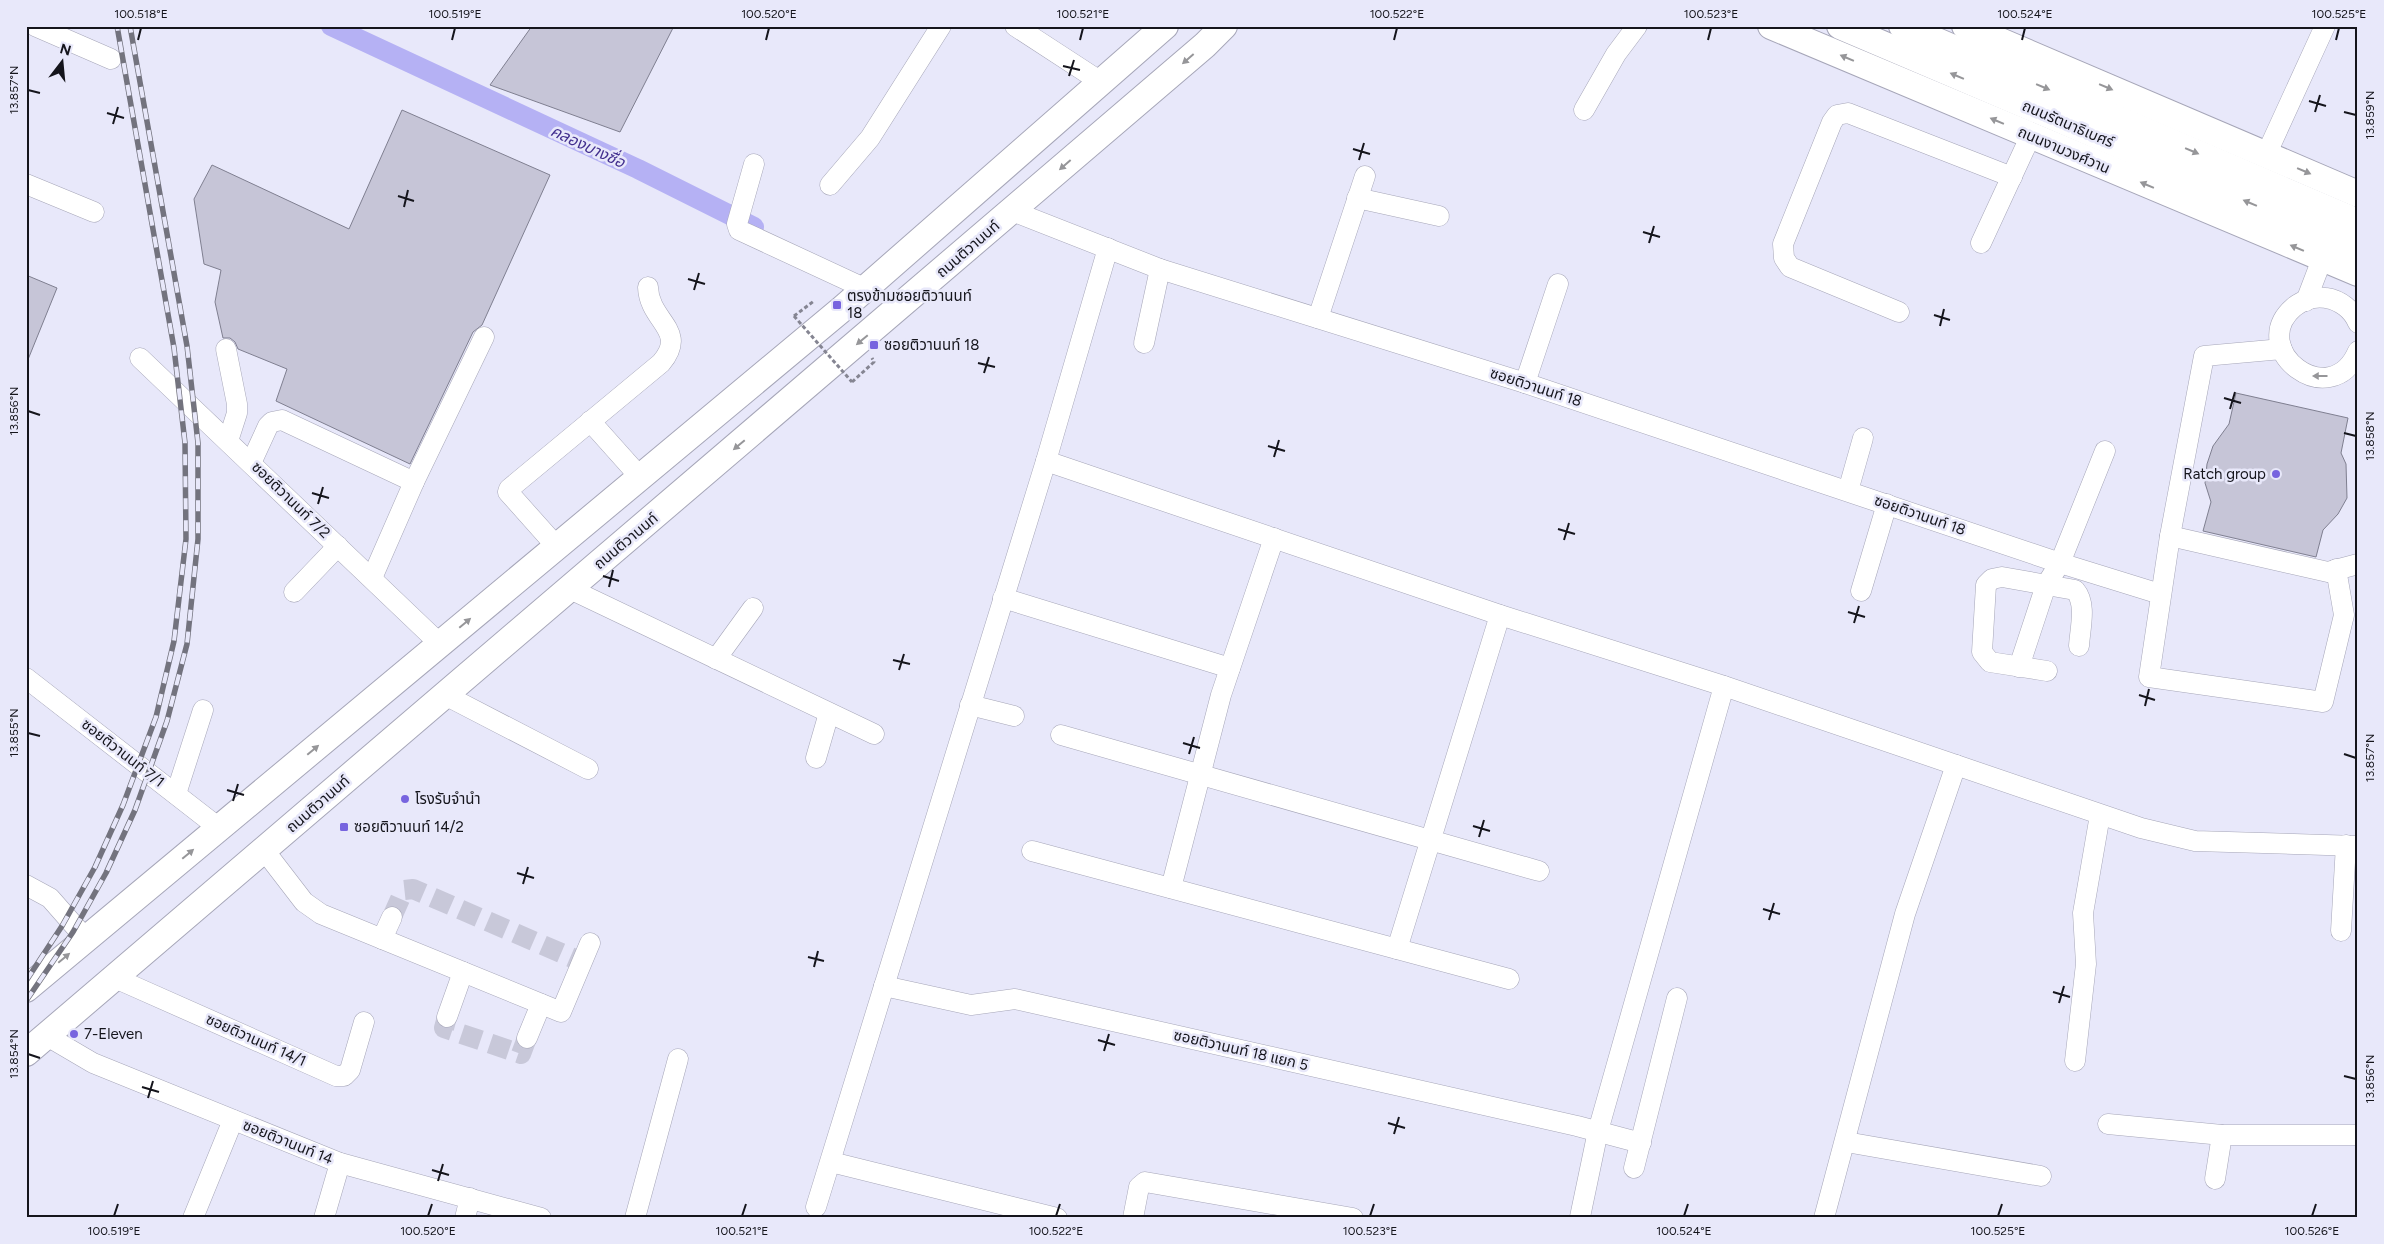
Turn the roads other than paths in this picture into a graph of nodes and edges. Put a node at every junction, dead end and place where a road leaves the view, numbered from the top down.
1 (35, 26) edge
2 (941, 26) edge
3 (1016, 26) edge
4 (1165, 26) edge
5 (1224, 26) edge
6 (1637, 26) edge
7 (1771, 26) edge
8 (1840, 26) edge
9 (1902, 26) edge
10 (1965, 26) edge
11 (2325, 26) edge
12 (112, 58) dead end
13 (1101, 82) junction
14 (1584, 110) dead end
15 (2031, 136) junction
16 (2266, 155) junction
17 (754, 164) dead end
18 (1365, 176) dead end
19 (2012, 177) junction
20 (26, 184) edge
21 (830, 185) dead end
22 (2358, 194) edge
23 (1357, 198) junction
24 (1012, 211) junction
25 (2300, 211) junction
26 (94, 212) dead end
27 (1439, 216) dead end
28 (2358, 222) edge
29 (1981, 243) dead end
30 (2358, 247) edge
31 (1108, 248) junction
32 (2322, 259) junction
33 (1160, 269) junction
34 (2358, 274) edge
35 (1558, 284) dead end
36 (648, 287) dead end
37 (864, 288) junction
38 (2306, 300) junction
39 (2356, 311) edge
40 (1899, 312) dead end
41 (1318, 318) junction
42 (484, 337) dead end
43 (1144, 343) dead end
44 (226, 349) dead end
45 (2282, 349) junction
46 (2357, 356) edge
47 (140, 358) dead end
48 (1525, 383) junction
49 (590, 422) junction
50 (1863, 438) dead end
51 (228, 440) junction
52 (2105, 451) dead end
53 (1046, 461) junction
54 (251, 462) junction
55 (640, 477) junction
56 (414, 482) junction
57 (1848, 491) junction
58 (1887, 504) junction
59 (2170, 536) junction
60 (1274, 538) junction
61 (338, 546) junction
62 (557, 547) junction
63 (2060, 563) junction
64 (2358, 564) edge
65 (2336, 569) junction
66 (372, 578) junction
67 (2046, 585) junction
68 (570, 589) junction
69 (1861, 591) dead end
70 (294, 592) dead end
71 (2160, 594) junction
72 (1003, 598) junction
73 (753, 608) dead end
74 (1500, 615) junction
75 (440, 644) junction
76 (2079, 646) dead end
77 (716, 659) junction
78 (2019, 667) junction
79 (1230, 668) junction
80 (2046, 671) dead end
81 (26, 678) edge
82 (1724, 686) junction
83 (445, 695) junction
84 (970, 705) junction
85 (204, 710) dead end
86 (829, 713) junction
87 (1014, 716) dead end
88 (874, 734) dead end
89 (1061, 735) dead end
90 (816, 758) dead end
91 (1956, 765) junction
92 (588, 770) dead end
93 (1200, 775) junction
94 (176, 794) junction
95 (2100, 815) junction
96 (219, 828) junction
97 (1430, 840) junction
98 (2352, 845) edge
99 (264, 850) junction
100 (1032, 851) dead end
101 (1539, 871) dead end
102 (26, 885) edge
103 (1171, 888) junction
104 (392, 917) tunnel mouth
105 (2341, 931) dead end
106 (86, 939) junction
107 (382, 939) junction
108 (590, 943) dead end
109 (1397, 949) junction
110 (463, 972) junction
111 (114, 978) junction
112 (1509, 979) dead end
113 (884, 986) junction
114 (26, 989) edge
115 (1677, 998) dead end
116 (541, 1004) junction
117 (447, 1017) dead end
118 (364, 1022) dead end
119 (46, 1036) junction
120 (527, 1038) tunnel mouth
121 (26, 1053) edge
122 (678, 1059) dead end
123 (2075, 1061) dead end
124 (233, 1120) junction
125 (2108, 1124) dead end
126 (1598, 1131) junction
127 (2222, 1135) junction
128 (2358, 1135) edge
129 (1846, 1142) junction
130 (1640, 1143) junction
131 (831, 1162) junction
132 (340, 1163) junction
133 (1634, 1168) dead end
134 (2040, 1176) dead end
135 (2215, 1179) dead end
136 (816, 1207) dead end
137 (468, 1208) edge
138 (1047, 1217) edge
139 (1580, 1217) edge
140 (193, 1218) edge
141 (324, 1218) edge
142 (541, 1218) edge
143 (635, 1218) edge
144 (1133, 1218) edge
145 (1353, 1218) edge
146 (1824, 1218) edge

1 - 12 street
2 - 21 street
3 - 13 street
4 - 13 main road
5 -> 24 main road, ถนนติวานนท์
6 - 14 street
15 -> 7 main road, ถนนงามวงศ์วาน
25 -> 8 main road, ถนนรัตนาธิเบศร์
9 -> 25 main road, ถนนรัตนาธิเบศร์
10 -> 16 main road
11 - 16 street
13 - 37 main road
15 - 19 street
32 -> 15 main road, ถนนงามวงศ์วาน
16 -> 22 main road
17 - 37 street
18 - 23 street
19 - 29 street
19 - 40 street
20 - 26 street
23 - 27 street
23 - 41 street
24 - 31 street, ซอยติวานนท์ 18
24 -> 68 main road, ถนนติวานนท์
25 - 28 main road
25 - 30 main road
31 - 33 street, ซอยติวานนท์ 18
31 - 53 street
32 - 34 main road, ถนนงามวงศ์วาน
32 - 38 street
33 - 41 street, ซอยติวานนท์ 18
33 - 43 street
35 - 48 street
36 - 49 street
37 - 55 main road
38 - 39 street
38 - 45 street
41 - 48 street, ซอยติวานนท์ 18
42 - 56 street
44 - 51 street
46 -> 45 street
45 - 59 street
47 - 51 street, ซอยติวานนท์ 7/2
48 - 57 street, ซอยติวานนท์ 18
49 - 55 street
49 - 62 street
50 - 57 street
51 - 54 street, ซอยติวานนท์ 7/2
52 - 63 street
53 - 60 street
53 - 72 street
54 - 56 street
54 - 61 street, ซอยติวานนท์ 7/2
55 - 62 main road
56 - 66 street
57 - 58 street, ซอยติวานนท์ 18
58 - 63 street, ซอยติวานนท์ 18
58 - 69 street
59 - 65 street
59 - 71 street
60 - 74 street
60 - 79 street
61 - 66 street, ซอยติวานนท์ 7/2
61 - 70 street
75 -> 62 main road
63 - 67 street
63 - 71 street, ซอยติวานนท์ 18
64 - 65 street
65 - 71 street
66 - 75 street, ซอยติวานนท์ 7/2
67 - 76 street
67 - 78 street
67 - 78 street
68 - 77 street
68 - 83 main road, ถนนติวานนท์
72 - 79 street
72 - 84 street
73 - 77 street
74 - 82 street
74 - 97 street
96 -> 75 main road
77 - 86 street
78 - 80 street
79 - 93 street
81 - 94 street, ซอยติวานนท์ 7/1
82 - 91 street
82 - 126 street
83 - 92 street
83 - 99 main road, ถนนติวานนท์
84 - 87 street
84 - 113 street
85 - 94 street
86 - 88 street
86 - 90 street
89 - 93 street
91 - 95 street
91 - 129 street
93 - 97 street
93 - 103 street
94 - 96 street, ซอยติวานนท์ 7/1
95 - 98 street
95 - 123 street
106 -> 96 main road
97 - 101 street
97 - 109 street
98 - 105 street
99 - 107 street
99 - 111 main road, ถนนติวานนท์
100 - 103 street
102 - 106 street
103 - 109 street
104 - 107 street
114 -> 106 main road
107 - 110 street
108 - 116 street
109 - 112 street
110 - 116 street
110 - 117 street
111 - 118 street, ซอยติวานนท์ 14/1
111 - 119 main road, ถนนติวานนท์
113 - 126 street, ซอยติวานนท์ 18 แยก 5
113 - 131 street
115 - 130 street
116 - 120 street
119 - 121 main road, ถนนติวานนท์
119 - 124 street, ซอยติวานนท์ 14
122 - 143 street
124 - 132 street, ซอยติวานนท์ 14
124 - 140 street
125 - 127 street
126 - 130 street, ซอยติวานนท์ 18 แยก 5
126 - 139 street
127 - 128 street
127 - 135 street
129 - 134 street
129 - 146 street
130 - 133 street
131 - 136 street
131 - 138 street
132 - 137 street, ซอยติวานนท์ 14
132 - 141 street
137 - 142 street, ซอยติวานนท์ 14
144 - 145 street

